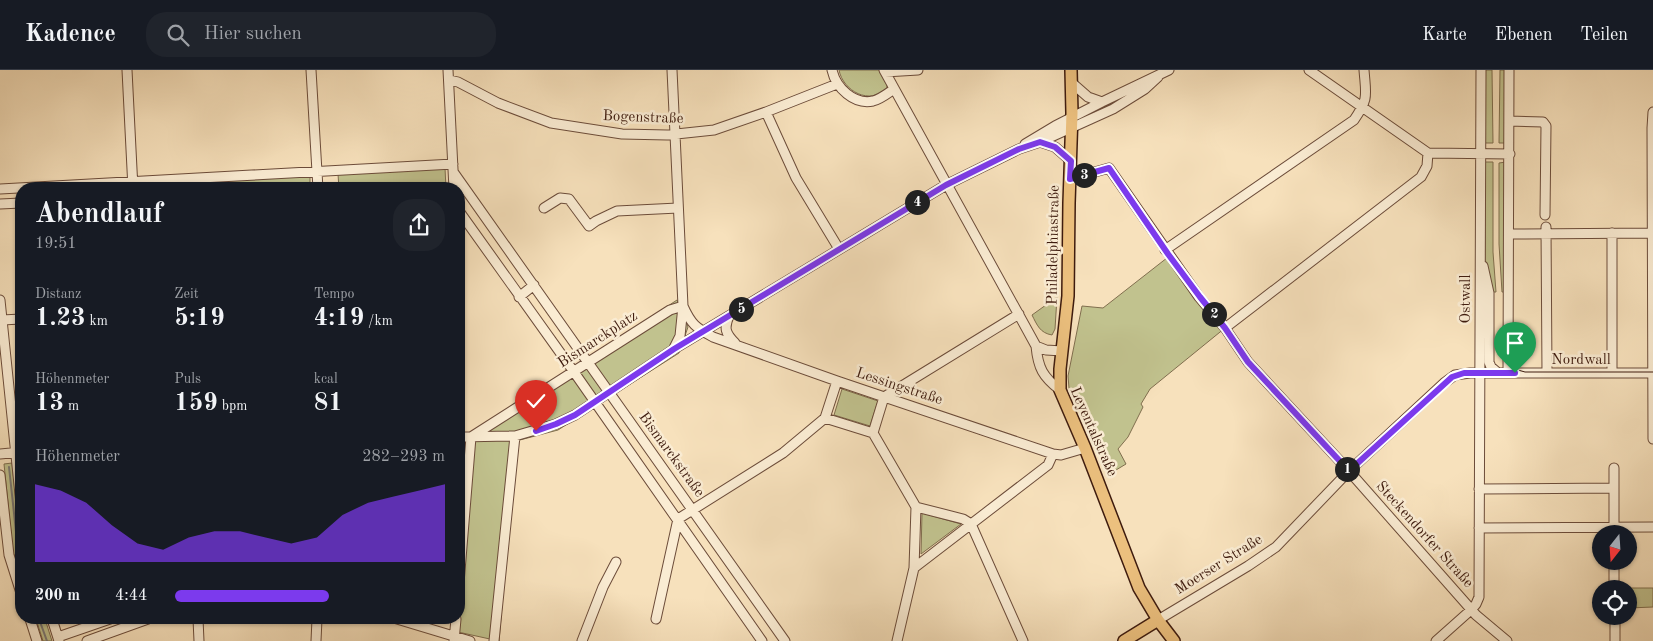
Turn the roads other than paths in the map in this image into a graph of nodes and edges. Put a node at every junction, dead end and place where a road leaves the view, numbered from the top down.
1 (127, 70) edge
2 (311, 70) edge
3 (448, 70) edge
4 (672, 70) edge
5 (832, 70) edge
6 (918, 70) edge
7 (1071, 70) edge
8 (1170, 70) edge
9 (1310, 70) edge
10 (1364, 70) edge
11 (1481, 70) edge
12 (1509, 70) edge
13 (885, 71) edge
14 (1158, 77) junction
15 (449, 80) junction
16 (1072, 83) junction
17 (837, 84) junction
18 (894, 89) junction
19 (1102, 102) junction
20 (1363, 106) junction
21 (766, 112) junction
22 (1653, 112) edge
23 (1510, 121) junction
24 (1653, 122) edge
25 (1072, 123) junction
26 (676, 135) junction
27 (1040, 142) junction
28 (1019, 149) junction
29 (1428, 153) junction
30 (1480, 154) junction
31 (1510, 154) junction
32 (1071, 161) junction
33 (454, 168) junction
34 (317, 172) junction
35 (1070, 179) junction
36 (133, 182) edge
37 (175, 182) edge
38 (318, 182) edge
39 (454, 182) edge
40 (463, 182) edge
41 (465, 184) edge
42 (946, 185) junction
43 (0, 189) edge
44 (15, 189) edge
45 (15, 203) edge
46 (0, 204) edge
47 (1653, 207) edge
48 (544, 208) dead end
49 (678, 208) junction
50 (1545, 215) dead end
51 (465, 220) edge
52 (1546, 230) junction
53 (1652, 233) edge
54 (1509, 234) junction
55 (1612, 234) junction
56 (839, 249) junction
57 (1166, 250) junction
58 (1480, 259) junction
59 (534, 286) junction
60 (519, 297) junction
61 (0, 300) edge
62 (683, 306) junction
63 (1019, 314) junction
64 (729, 316) junction
65 (15, 319) edge
66 (2, 320) junction
67 (1653, 323) edge
68 (1225, 328) junction
69 (703, 332) junction
70 (736, 345) junction
71 (1036, 346) junction
72 (674, 349) junction
73 (1062, 351) junction
74 (588, 363) junction
75 (574, 372) junction
76 (1479, 373) junction
77 (1498, 373) junction
78 (1508, 373) junction
79 (1547, 373) junction
80 (1612, 373) junction
81 (1653, 373) edge
82 (838, 381) junction
83 (1060, 390) junction
84 (608, 392) junction
85 (884, 397) junction
86 (595, 402) junction
87 (825, 418) junction
88 (15, 422) edge
89 (1653, 422) edge
90 (873, 433) junction
91 (515, 436) junction
92 (465, 437) edge
93 (471, 437) junction
94 (1653, 439) edge
95 (1085, 448) junction
96 (15, 453) edge
97 (0, 454) edge
98 (1053, 454) junction
99 (1614, 468) dead end
100 (1349, 471) junction
101 (0, 475) edge
102 (1614, 488) junction
103 (1479, 489) junction
104 (916, 506) junction
105 (693, 508) junction
106 (465, 510) edge
107 (678, 519) junction
108 (971, 524) junction
109 (1614, 525) edge
110 (1653, 527) edge
111 (1479, 528) junction
112 (1638, 529) edge
113 (1592, 531) edge
114 (616, 562) dead end
115 (914, 568) junction
116 (15, 574) edge
117 (1472, 609) junction
118 (656, 619) dead end
119 (1158, 620) junction
120 (32, 624) edge
121 (54, 624) edge
122 (97, 624) edge
123 (134, 624) edge
124 (198, 624) edge
125 (317, 624) edge
126 (411, 624) edge
127 (456, 624) edge
128 (1614, 625) edge
129 (58, 639) edge
130 (454, 639) edge
131 (37, 641) edge
132 (87, 641) edge
133 (199, 641) edge
134 (316, 641) edge
135 (470, 641) edge
136 (494, 641) edge
137 (582, 641) edge
138 (762, 641) edge
139 (786, 641) edge
140 (897, 641) edge
141 (1023, 641) edge
142 (1124, 641) edge
143 (1174, 641) edge
144 (1436, 641) edge
145 (1508, 641) edge
146 (1615, 641) edge

1 - 36 street
2 - 34 street
3 - 15 street
4 - 26 street
5 - 17 street
6 - 13 street
7 - 16 main road, Philadelphiastraße
8 - 14 street
9 - 20 street
10 - 20 street
11 - 30 street, Ostwall
12 - 23 street
13 - 18 street, Leyentalstraße
14 - 19 street
14 - 25 street
15 - 26 street, Bogenstraße
15 - 33 street
16 - 19 street
16 - 25 main road, Philadelphiastraße
17 - 18 street
17 - 21 street, Bogenstraße
18 - 42 street, Leyentalstraße
19 - 25 street
20 - 29 street
20 - 57 street
21 - 26 street, Bogenstraße
21 - 56 street
22 - 24 street
23 - 31 street
23 - 50 street
24 - 47 street
25 - 27 street
25 - 28 street
25 - 32 main road, Philadelphiastraße
26 - 49 street
27 - 28 street
27 - 32 street
28 - 42 street
29 - 30 street
29 - 68 street
30 - 31 street
30 - 58 street, Ostwall
31 - 54 street
32 - 35 main road, Philadelphiastraße
33 - 34 street
33 - 39 street
33 - 40 street, Bismarckstraße
34 - 37 street
34 - 38 street
35 - 57 street, Steckendorfer Straße
35 - 73 main road, Philadelphiastraße
41 - 59 street, Bismarckstraße
42 - 56 street
42 - 63 street, Leyentalstraße
43 - 44 street
45 - 46 street
47 - 53 street
48 - 49 street
49 - 62 street
51 - 60 street, Bismarckstraße
52 - 54 street
52 - 55 street
52 - 79 street
53 - 55 street
53 - 67 street
54 - 78 street
55 - 80 street
56 - 64 street
57 - 68 street, Steckendorfer Straße
58 - 76 street, Ostwall
58 - 77 street
59 - 60 street
59 - 74 street, Bismarckstraße
60 - 75 street, Bismarckstraße
61 - 66 street
62 - 69 street
62 - 72 street
62 - 74 street, Bismarckplatz
63 - 71 street, Leyentalstraße
63 - 85 street
64 - 69 street
64 - 70 street
65 - 66 street
66 - 88 street
67 - 81 street
68 - 100 street, Steckendorfer Straße
69 - 70 street, Lessingstraße
69 - 72 street
70 - 82 street, Lessingstraße
71 - 73 street
71 - 83 street, Leyentalstraße
72 - 84 street
73 - 83 main road, Philadelphiastraße
74 - 75 street, Bismarckplatz
74 - 84 street, Bismarckstraße
75 - 86 street, Bismarckstraße
75 - 93 street, Bismarckplatz
76 - 77 street, Nordwall
76 - 100 street, Moerser Straße
76 - 103 street, Ostwall
77 - 78 street, Nordwall
78 - 79 street, Nordwall
79 - 80 street, Nordwall
80 - 81 street, Nordwall
81 - 89 street
82 - 85 street, Lessingstraße
82 - 87 street
83 - 95 main road, Leyentalstraße
84 - 86 street
84 - 105 street, Bismarckstraße
85 - 90 street
85 - 98 street, Lessingstraße
86 - 91 street
86 - 107 street, Bismarckstraße
87 - 90 street
87 - 105 street
89 - 94 street
90 - 104 street
91 - 93 street
91 - 136 street
92 - 93 street
93 - 106 street
95 - 98 street
95 - 119 main road, Leyentalstraße
96 - 97 street
98 - 108 street
99 - 102 street
100 - 117 street, Steckendorfer Straße
100 - 119 street, Moerser Straße
101 - 116 street
102 - 103 street
102 - 109 street
103 - 111 street, Ostwall
104 - 108 street
104 - 115 street
105 - 107 street
105 - 139 street, Bismarckstraße
107 - 118 street
107 - 138 street, Bismarckstraße
108 - 115 street
108 - 141 street
110 - 112 street
111 - 113 street
111 - 117 street, Ostwall
114 - 137 street
115 - 140 street
117 - 144 street
117 - 145 street, Steckendorfer Straße
119 - 142 main road, Moerser Straße
119 - 143 main road, Leyentalstraße
120 - 131 street
121 - 129 street
122 - 129 street
123 - 132 street
124 - 133 street
125 - 134 street
126 - 130 street
127 - 130 street
128 - 146 street
130 - 135 street

